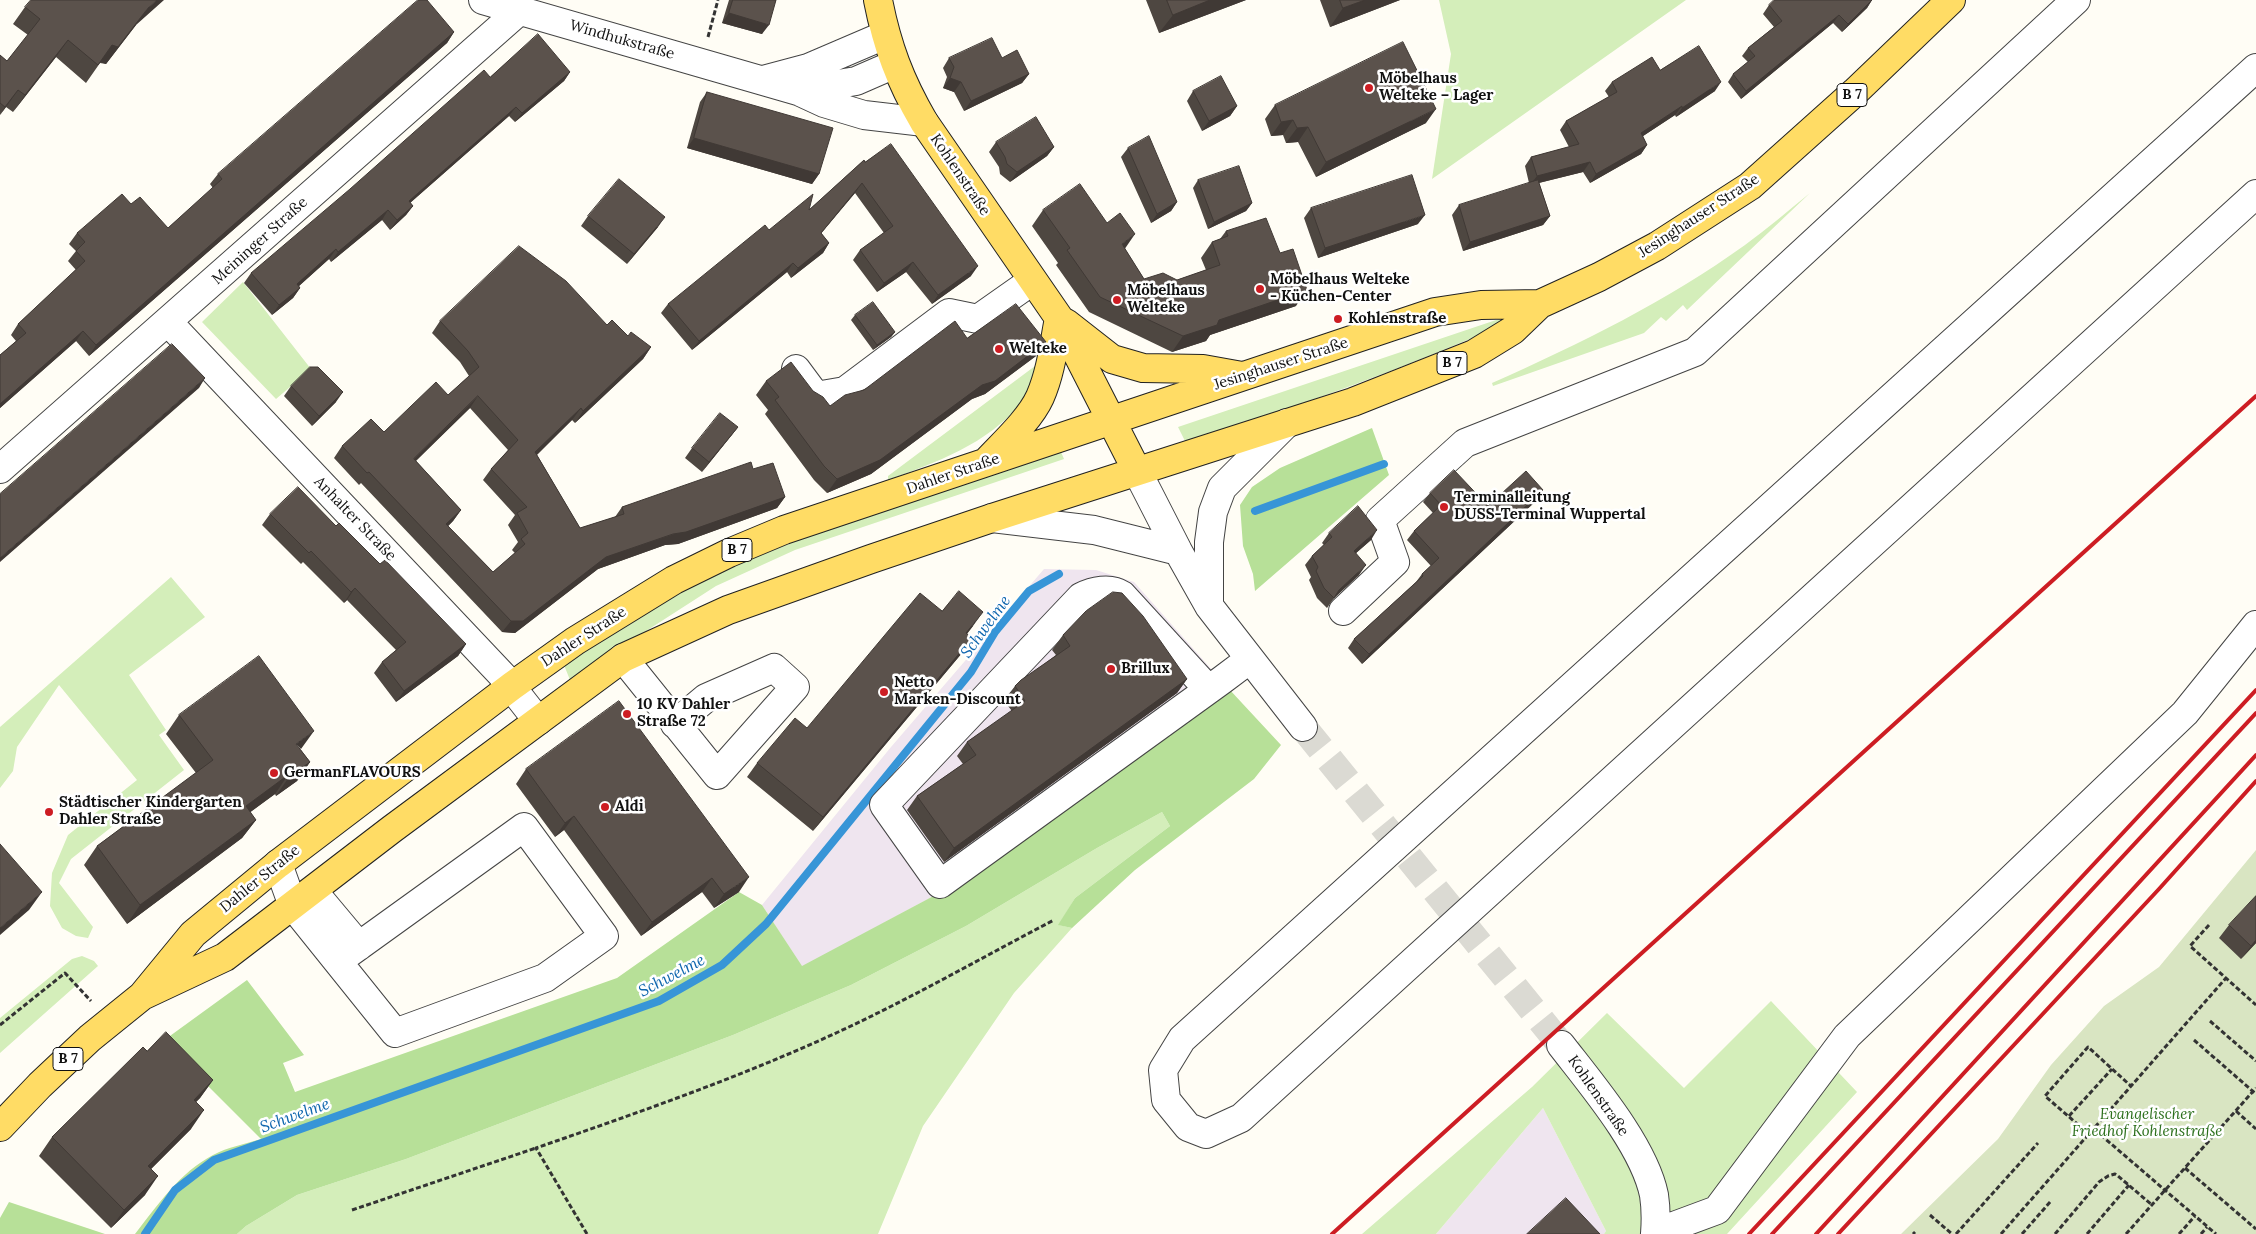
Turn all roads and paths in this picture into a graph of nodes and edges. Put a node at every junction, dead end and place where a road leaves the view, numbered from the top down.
1 (483, 0) edge
2 (718, 0) edge
3 (878, 0) edge
4 (1951, 0) edge
5 (2076, 0) edge
6 (519, 11) junction
7 (885, 35) junction
8 (701, 62) junction
9 (895, 64) junction
10 (2256, 68) edge
11 (761, 81) junction
12 (798, 91) junction
13 (924, 122) junction
14 (2256, 194) edge
15 (1032, 281) junction
16 (1540, 304) junction
17 (1059, 318) junction
18 (168, 322) junction
19 (792, 364) edge
20 (1244, 376) junction
21 (1111, 420) junction
22 (1287, 423) junction
23 (986, 463) junction
24 (0, 469) edge
25 (1137, 471) junction
26 (992, 518) junction
27 (1178, 551) junction
28 (1208, 606) junction
29 (1343, 611) dead end
30 (2256, 625) edge
31 (622, 658) junction
32 (1250, 659) junction
33 (512, 686) junction
34 (1208, 689) junction
35 (538, 720) junction
36 (675, 724) dead end
37 (1303, 727) tunnel mouth
38 (278, 864) junction
39 (303, 898) junction
40 (1054, 920) dead end
41 (2209, 925) dead end
42 (349, 954) junction
43 (2226, 978) junction
44 (142, 996) junction
45 (2256, 1005) edge
46 (2210, 1021) dead end
47 (110, 1022) junction
48 (0, 1026) edge
49 (2194, 1040) dead end
50 (1561, 1045) tunnel mouth
51 (2256, 1061) edge
52 (2112, 1069) junction
53 (2132, 1087) junction
54 (2255, 1091) edge
55 (2236, 1111) junction
56 (2069, 1116) junction
57 (0, 1127) edge
58 (2256, 1129) edge
59 (2094, 1130) junction
60 (2090, 1135) junction
61 (2038, 1143) dead end
62 (536, 1148) junction
63 (2185, 1168) junction
64 (2129, 1185) junction
65 (2165, 1190) junction
66 (2051, 1201) dead end
67 (2152, 1205) junction
68 (352, 1210) dead end
69 (1930, 1215) dead end
70 (2195, 1216) junction
71 (2207, 1227) junction
72 (2256, 1228) edge
73 (587, 1234) edge
74 (1655, 1234) edge
75 (1954, 1234) edge
76 (2001, 1234) edge
77 (2022, 1234) edge
78 (2055, 1234) edge
79 (2087, 1234) edge
80 (2126, 1234) edge
81 (2179, 1234) edge
82 (2201, 1234) edge
83 (2216, 1234) edge

1 - 6 street, Windhukstraße
2 - 8 path
3 - 7 main road, Kohlenstraße
4 - 16 main road, Jesinghauser Straße / B 7
5 - 29 street
6 - 8 street, Windhukstraße
6 - 18 street, Meininger Straße
7 - 9 main road, Kohlenstraße
7 - 11 street
8 - 11 street, Windhukstraße
9 - 12 street, Windhukstraße
9 - 13 main road, Kohlenstraße
10 - 14 street
11 - 12 street, Windhukstraße
12 - 13 street, Windhukstraße
13 - 15 main road, Kohlenstraße
15 - 17 main road, Kohlenstraße
15 - 19 street
16 - 20 main road, Jesinghauser Straße / B 7
16 - 22 main road, Jesinghauser Straße / B 7
17 - 20 main road
17 - 21 main road, Kohlenstraße
17 - 23 main road
18 - 24 street, Meininger Straße
18 - 33 street, Anhalter Straße
20 - 21 main road, Jesinghauser Straße / B 7
21 - 23 main road, Dahler Straße / B 7
21 - 25 main road, Kohlenstraße
22 - 25 main road, Jesinghauser Straße / B 7
22 - 28 street
23 - 33 main road, Dahler Straße / B 7
25 - 26 main road, Dahler Straße / B 7
25 - 27 street, Kohlenstraße
26 - 27 street
26 - 31 main road, Dahler Straße / B 7
27 - 28 street, Kohlenstraße
28 - 32 street, Kohlenstraße
30 - 74 street
31 - 35 main road, Dahler Straße / B 7
31 - 36 street
32 - 34 street
32 - 37 street, Kohlenstraße
33 - 35 street, Anhalter Straße
33 - 38 main road, Dahler Straße / B 7
34 - 34 street
35 - 39 main road, Dahler Straße / B 7
38 - 39 street
38 - 44 main road, Dahler Straße / B 7
39 - 42 street
39 - 44 main road, Dahler Straße / B 7
40 - 62 path
41 - 43 path
42 - 42 street
43 - 45 path
43 - 53 path
44 - 47 main road, Dahler Straße / B 7
46 - 51 path
47 - 48 path
47 - 57 main road, Dahler Straße / B 7
49 - 54 path
50 - 74 street, Kohlenstraße
52 - 53 path
52 - 56 path
52 - 56 path
53 - 59 path
54 - 55 path
55 - 58 path
55 - 63 path
56 - 60 path
59 - 60 path
59 - 65 path
60 - 76 path
61 - 75 path
62 - 68 path
62 - 73 path
63 - 65 path
63 - 72 path
64 - 67 path
64 - 78 path
64 - 79 path
65 - 67 path
65 - 70 path
66 - 77 path
67 - 80 path
69 - 75 path
70 - 71 path
70 - 81 path
71 - 82 path
71 - 83 path

